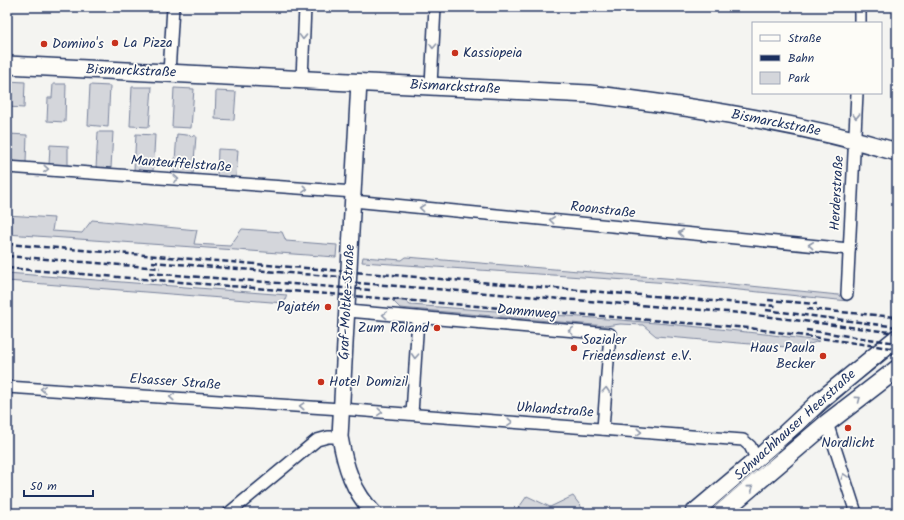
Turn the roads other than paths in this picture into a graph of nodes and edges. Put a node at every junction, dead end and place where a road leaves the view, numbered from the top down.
1 (173, 7) edge
2 (305, 7) edge
3 (435, 7) edge
4 (860, 7) edge
5 (860, 22) edge
6 (7, 65) edge
7 (170, 73) junction
8 (302, 79) junction
9 (359, 82) junction
10 (431, 86) junction
11 (857, 94) edge
12 (855, 139) junction
13 (897, 152) edge
14 (7, 167) edge
15 (353, 196) junction
16 (849, 249) junction
17 (847, 294) dead end
18 (348, 311) junction
19 (418, 318) junction
20 (897, 338) edge
21 (897, 369) edge
22 (7, 387) edge
23 (341, 409) junction
24 (412, 414) junction
25 (827, 423) junction
26 (603, 429) junction
27 (340, 437) junction
28 (756, 460) junction
29 (229, 513) edge
30 (374, 513) edge
31 (694, 513) edge
32 (721, 513) edge
33 (856, 513) edge

1 - 7 street
2 -> 8 street
3 -> 10 street
4 - 5 street
6 - 7 main road, Bismarckstraße
7 - 8 main road, Bismarckstraße
8 - 9 main road, Bismarckstraße
9 - 10 main road, Bismarckstraße
9 - 15 main road, Graf-Moltke-Straße
10 - 12 main road, Bismarckstraße
11 -> 12 street, Herderstraße
12 - 13 main road, Bismarckstraße
12 - 16 street, Herderstraße
14 -> 15 street, Manteuffelstraße
16 -> 15 street, Roonstraße
15 - 18 main road, Graf-Moltke-Straße
16 - 17 street, Herderstraße
19 -> 18 street, Dammweg
18 - 23 main road, Graf-Moltke-Straße
19 -> 24 street
26 -> 19 street, Dammweg
20 - 28 main road, Schwachhauser Heerstraße
25 -> 21 main road, Schwachhauser Heerstraße
23 -> 22 street, Elsasser Straße
23 -> 24 street, Uhlandstraße
23 - 27 main road, Graf-Moltke-Straße
24 -> 26 street, Uhlandstraße
32 -> 25 main road, Schwachhauser Heerstraße
33 -> 25 street
26 -> 28 street, Uhlandstraße
27 - 29 street
27 - 30 main road, Graf-Moltke-Straße
28 - 31 main road, Schwachhauser Heerstraße

